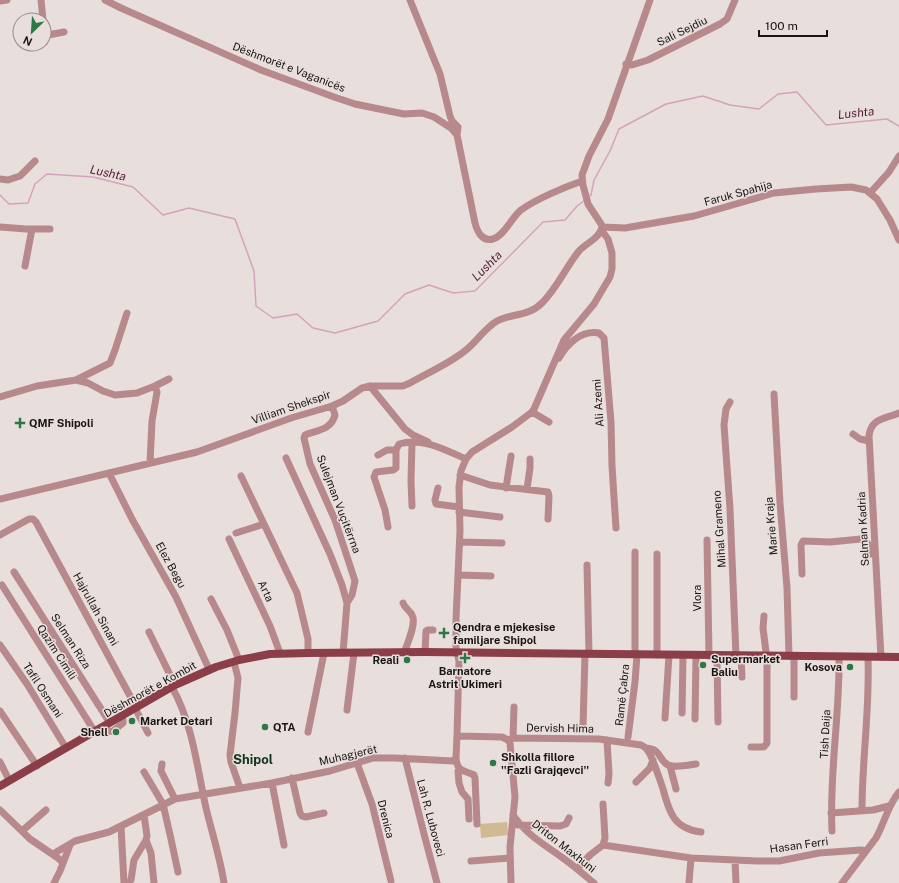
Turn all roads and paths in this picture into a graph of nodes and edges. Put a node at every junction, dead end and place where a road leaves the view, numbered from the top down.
1 (7, 0) edge
2 (41, 0) edge
3 (105, 0) edge
4 (410, 0) edge
5 (650, 0) edge
6 (735, 0) edge
7 (0, 1) edge
8 (42, 12) edge
9 (64, 32) dead end
10 (52, 34) edge
11 (626, 64) junction
12 (457, 135) junction
13 (899, 156) edge
14 (35, 161) dead end
15 (0, 179) edge
16 (583, 180) junction
17 (870, 193) junction
18 (0, 226) edge
19 (32, 229) junction
20 (50, 229) dead end
21 (602, 229) junction
22 (899, 240) edge
23 (25, 266) dead end
24 (127, 313) dead end
25 (555, 361) junction
26 (168, 379) dead end
27 (76, 380) junction
28 (155, 386) junction
29 (370, 386) junction
30 (774, 394) dead end
31 (0, 397) edge
32 (730, 402) dead end
33 (332, 406) junction
34 (532, 412) junction
35 (899, 413) edge
36 (549, 422) dead end
37 (853, 434) dead end
38 (869, 441) junction
39 (412, 443) junction
40 (430, 444) junction
41 (396, 450) junction
42 (378, 455) dead end
43 (511, 456) dead end
44 (286, 458) dead end
45 (466, 459) junction
46 (530, 459) dead end
47 (150, 463) junction
48 (109, 473) junction
49 (460, 475) junction
50 (241, 476) dead end
51 (438, 488) dead end
52 (506, 488) junction
53 (527, 489) junction
54 (0, 499) edge
55 (412, 506) dead end
56 (459, 510) junction
57 (500, 517) dead end
58 (548, 519) dead end
59 (264, 524) junction
60 (388, 526) dead end
61 (616, 528) dead end
62 (236, 533) dead end
63 (0, 534) edge
64 (229, 540) dead end
65 (707, 540) dead end
66 (460, 542) junction
67 (502, 543) dead end
68 (635, 552) dead end
69 (657, 554) dead end
70 (588, 565) dead end
71 (14, 572) dead end
72 (802, 574) dead end
73 (459, 575) junction
74 (491, 576) dead end
75 (2, 585) dead end
76 (211, 598) dead end
77 (347, 603) junction
78 (403, 603) dead end
79 (878, 615) junction
80 (764, 616) dead end
81 (433, 630) dead end
82 (150, 632) dead end
83 (0, 645) edge
84 (425, 652) junction
85 (280, 653) junction
86 (308, 653) junction
87 (324, 653) junction
88 (343, 653) junction
89 (354, 653) junction
90 (404, 653) junction
91 (457, 653) junction
92 (587, 654) junction
93 (636, 655) junction
94 (657, 655) junction
95 (669, 655) junction
96 (683, 655) junction
97 (696, 656) junction
98 (713, 656) junction
99 (739, 656) junction
100 (766, 656) junction
101 (792, 656) junction
102 (839, 657) junction
103 (868, 657) junction
104 (881, 657) junction
105 (899, 657) edge
106 (237, 661) junction
107 (209, 669) junction
108 (742, 676) dead end
109 (174, 686) junction
110 (794, 697) dead end
111 (514, 707) dead end
112 (136, 708) junction
113 (347, 710) dead end
114 (0, 711) edge
115 (682, 713) dead end
116 (122, 717) junction
117 (665, 718) dead end
118 (695, 719) dead end
119 (718, 722) dead end
120 (110, 723) junction
121 (583, 726) dead end
122 (97, 730) junction
123 (308, 732) dead end
124 (148, 733) dead end
125 (457, 736) junction
126 (628, 737) dead end
127 (511, 739) junction
128 (607, 740) junction
129 (751, 747) dead end
130 (66, 748) junction
131 (646, 748) junction
132 (405, 758) junction
133 (456, 758) junction
134 (653, 760) junction
135 (0, 762) edge
136 (357, 763) junction
137 (162, 764) dead end
138 (696, 764) dead end
139 (0, 766) edge
140 (37, 766) junction
141 (670, 766) junction
142 (460, 769) junction
143 (144, 772) dead end
144 (292, 778) junction
145 (9, 780) junction
146 (636, 782) dead end
147 (272, 783) junction
148 (608, 783) dead end
149 (0, 786) edge
150 (240, 788) junction
151 (676, 789) dead end
152 (899, 792) edge
153 (203, 794) junction
154 (175, 799) junction
155 (163, 804) junction
156 (603, 804) dead end
157 (890, 804) junction
158 (899, 806) edge
159 (0, 810) edge
160 (46, 810) dead end
161 (862, 810) junction
162 (324, 813) dead end
163 (831, 813) junction
164 (144, 815) junction
165 (513, 815) junction
166 (569, 818) dead end
167 (469, 819) dead end
168 (477, 824) dead end
169 (521, 825) junction
170 (121, 826) junction
171 (512, 826) junction
172 (832, 831) dead end
173 (22, 832) junction
174 (701, 832) dead end
175 (146, 840) junction
176 (71, 844) junction
177 (284, 845) dead end
178 (603, 845) junction
179 (865, 851) junction
180 (53, 854) junction
181 (510, 858) junction
182 (691, 858) junction
183 (471, 860) dead end
184 (735, 860) junction
185 (63, 863) junction
186 (577, 869) junction
187 (178, 872) dead end
188 (391, 881) dead end
189 (54, 883) edge
190 (124, 883) edge
191 (128, 883) edge
192 (154, 883) edge
193 (224, 883) edge
194 (438, 883) edge
195 (512, 883) edge
196 (594, 883) edge
197 (688, 883) edge
198 (736, 883) edge
199 (842, 883) edge

1 - 7 street
2 - 8 street
3 - 12 street, Dëshmorët e Vaganicës
4 - 12 street
5 - 11 street
6 - 11 street, Sali Sejdiu
9 - 10 street
11 - 16 street
12 - 16 street
13 - 17 street
14 - 15 street
16 - 21 street
17 - 21 street, Faruk Spahija
17 - 22 street
18 - 19 street
19 - 20 street
19 - 23 street
21 - 25 street
21 - 29 street, Villiam Shekspir
24 - 27 street
25 - 34 street
25 - 61 street, Ali Azemi
26 - 28 street
27 - 28 street
27 - 31 street
28 - 47 street
29 - 33 street, Villiam Shekspir
29 - 40 street
30 - 101 street, Marie Kraja
32 - 99 street, Mihal Grameno
33 - 47 street, Villiam Shekspir
33 - 77 street, Sulejman Vuçitërrna
34 - 36 street
34 - 45 street
35 - 38 street, Selman Kadria
37 - 38 street
38 - 79 street, Selman Kadria
39 - 40 street
39 - 41 street
39 - 55 street
40 - 45 street
41 - 42 street
41 - 60 street
43 - 52 street
44 - 77 street, Sulejman Vuçitërrna
45 - 49 street
46 - 53 street
47 - 48 street, Villiam Shekspir
48 - 54 street, Villiam Shekspir
48 - 107 street, Elez Begu
49 - 52 street
49 - 56 street
50 - 59 street
51 - 56 street
52 - 53 street
53 - 58 street
56 - 57 street
56 - 66 street
59 - 62 street
59 - 86 street
63 - 112 street, Hajrullah Sinani
64 - 85 street, Arta
65 - 98 street, Vlora
66 - 67 street
66 - 73 street
68 - 93 street
69 - 94 street
70 - 92 street
71 - 120 street, Selman Riza
72 - 79 street, Selman Kadria
73 - 74 street
73 - 91 street
75 - 122 street, Qazim Cimili
76 - 106 street
77 - 88 street, Sulejman Vuçitërrna
78 - 90 street
79 - 104 street, Selman Kadria
80 - 100 street
81 - 84 street
82 - 109 street
83 - 130 street, Tafil Osmani
84 - 90 main road, Dëshmorët e Kombit
84 - 91 main road, Dëshmorët e Kombit
85 - 86 main road, Dëshmorët e Kombit
85 - 106 main road, Dëshmorët e Kombit
86 - 87 main road, Dëshmorët e Kombit
87 - 88 main road, Dëshmorët e Kombit
87 - 123 street
88 - 89 main road, Dëshmorët e Kombit
89 - 90 main road, Dëshmorët e Kombit
89 - 113 street
91 - 92 main road, Dëshmorët e Kombit
91 - 125 street
92 - 93 main road, Dëshmorët e Kombit
92 - 121 street
93 - 94 main road, Dëshmorët e Kombit
93 - 126 street, Ramë Çabra
94 - 95 main road, Dëshmorët e Kombit
95 - 96 main road, Dëshmorët e Kombit
95 - 117 street
96 - 97 main road, Dëshmorët e Kombit
96 - 115 street
97 - 98 main road, Dëshmorët e Kombit
97 - 118 street
98 - 99 main road, Dëshmorët e Kombit
98 - 119 street
99 - 100 main road, Dëshmorët e Kombit
99 - 108 street
100 - 101 main road, Dëshmorët e Kombit
100 - 129 street
101 - 102 main road, Dëshmorët e Kombit
101 - 110 street, Marie Kraja
102 - 103 main road, Dëshmorët e Kombit
102 - 163 street, Tish Daija
103 - 104 main road, Dëshmorët e Kombit
103 - 161 street
104 - 105 main road, Dëshmorët e Kombit
106 - 107 main road, Dëshmorët e Kombit
106 - 150 street
107 - 109 main road, Dëshmorët e Kombit
109 - 112 main road, Dëshmorët e Kombit
109 - 153 street
111 - 127 street, Dervish Hima
112 - 116 main road, Dëshmorët e Kombit
112 - 124 street, Hajrullah Sinani
114 - 140 street
116 - 120 main road, Dëshmorët e Kombit
116 - 122 street
120 - 122 main road, Dëshmorët e Kombit
122 - 130 main road, Dëshmorët e Kombit
125 - 127 street
125 - 133 street
127 - 128 street, Dervish Hima
127 - 165 street
128 - 131 street, Dervish Hima
128 - 148 street, Dervish Hima
130 - 140 main road, Dëshmorët e Kombit
131 - 134 street
131 - 141 street, Dervish Hima
132 - 133 street, Muhagjerët
132 - 136 street, Muhagjerët
132 - 194 street, Lah R. Luboveci
133 - 142 street
134 - 146 street
134 - 174 street
135 - 145 street
136 - 144 street, Muhagjerët
136 - 188 street, Drenica
137 - 154 street
138 - 141 street
139 - 145 street
140 - 145 main road, Dëshmorët e Kombit
141 - 151 street, Dervish Hima
142 - 167 street
142 - 168 street
143 - 155 street
144 - 147 street, Muhagjerët
144 - 162 street
145 - 149 main road, Dëshmorët e Kombit
147 - 150 street, Muhagjerët
147 - 177 street
150 - 153 street, Muhagjerët
152 - 157 street
153 - 154 street, Muhagjerët
153 - 193 street
154 - 155 street, Muhagjerët
155 - 164 street, Muhagjerët
155 - 187 street
156 - 178 street
157 - 158 street
157 - 161 street
157 - 179 street
159 - 173 street
160 - 173 street
161 - 163 street
163 - 172 street, Tish Daija
164 - 170 street, Muhagjerët
164 - 175 street
165 - 169 street, Driton Maxhuni
165 - 171 street
166 - 169 street, Driton Maxhuni
169 - 171 street, Driton Maxhuni
169 - 186 street, Driton Maxhuni
170 - 176 street, Muhagjerët
170 - 190 street
171 - 181 street
173 - 180 street
175 - 191 street
175 - 192 street
176 - 180 street, Muhagjerët
176 - 185 street
178 - 182 street, Hasan Ferri
178 - 186 street
179 - 184 street, Hasan Ferri
179 - 199 street
180 - 185 street
181 - 183 street
181 - 195 street
182 - 184 street, Hasan Ferri
182 - 197 street
184 - 198 street
185 - 189 street
186 - 196 street, Driton Maxhuni

